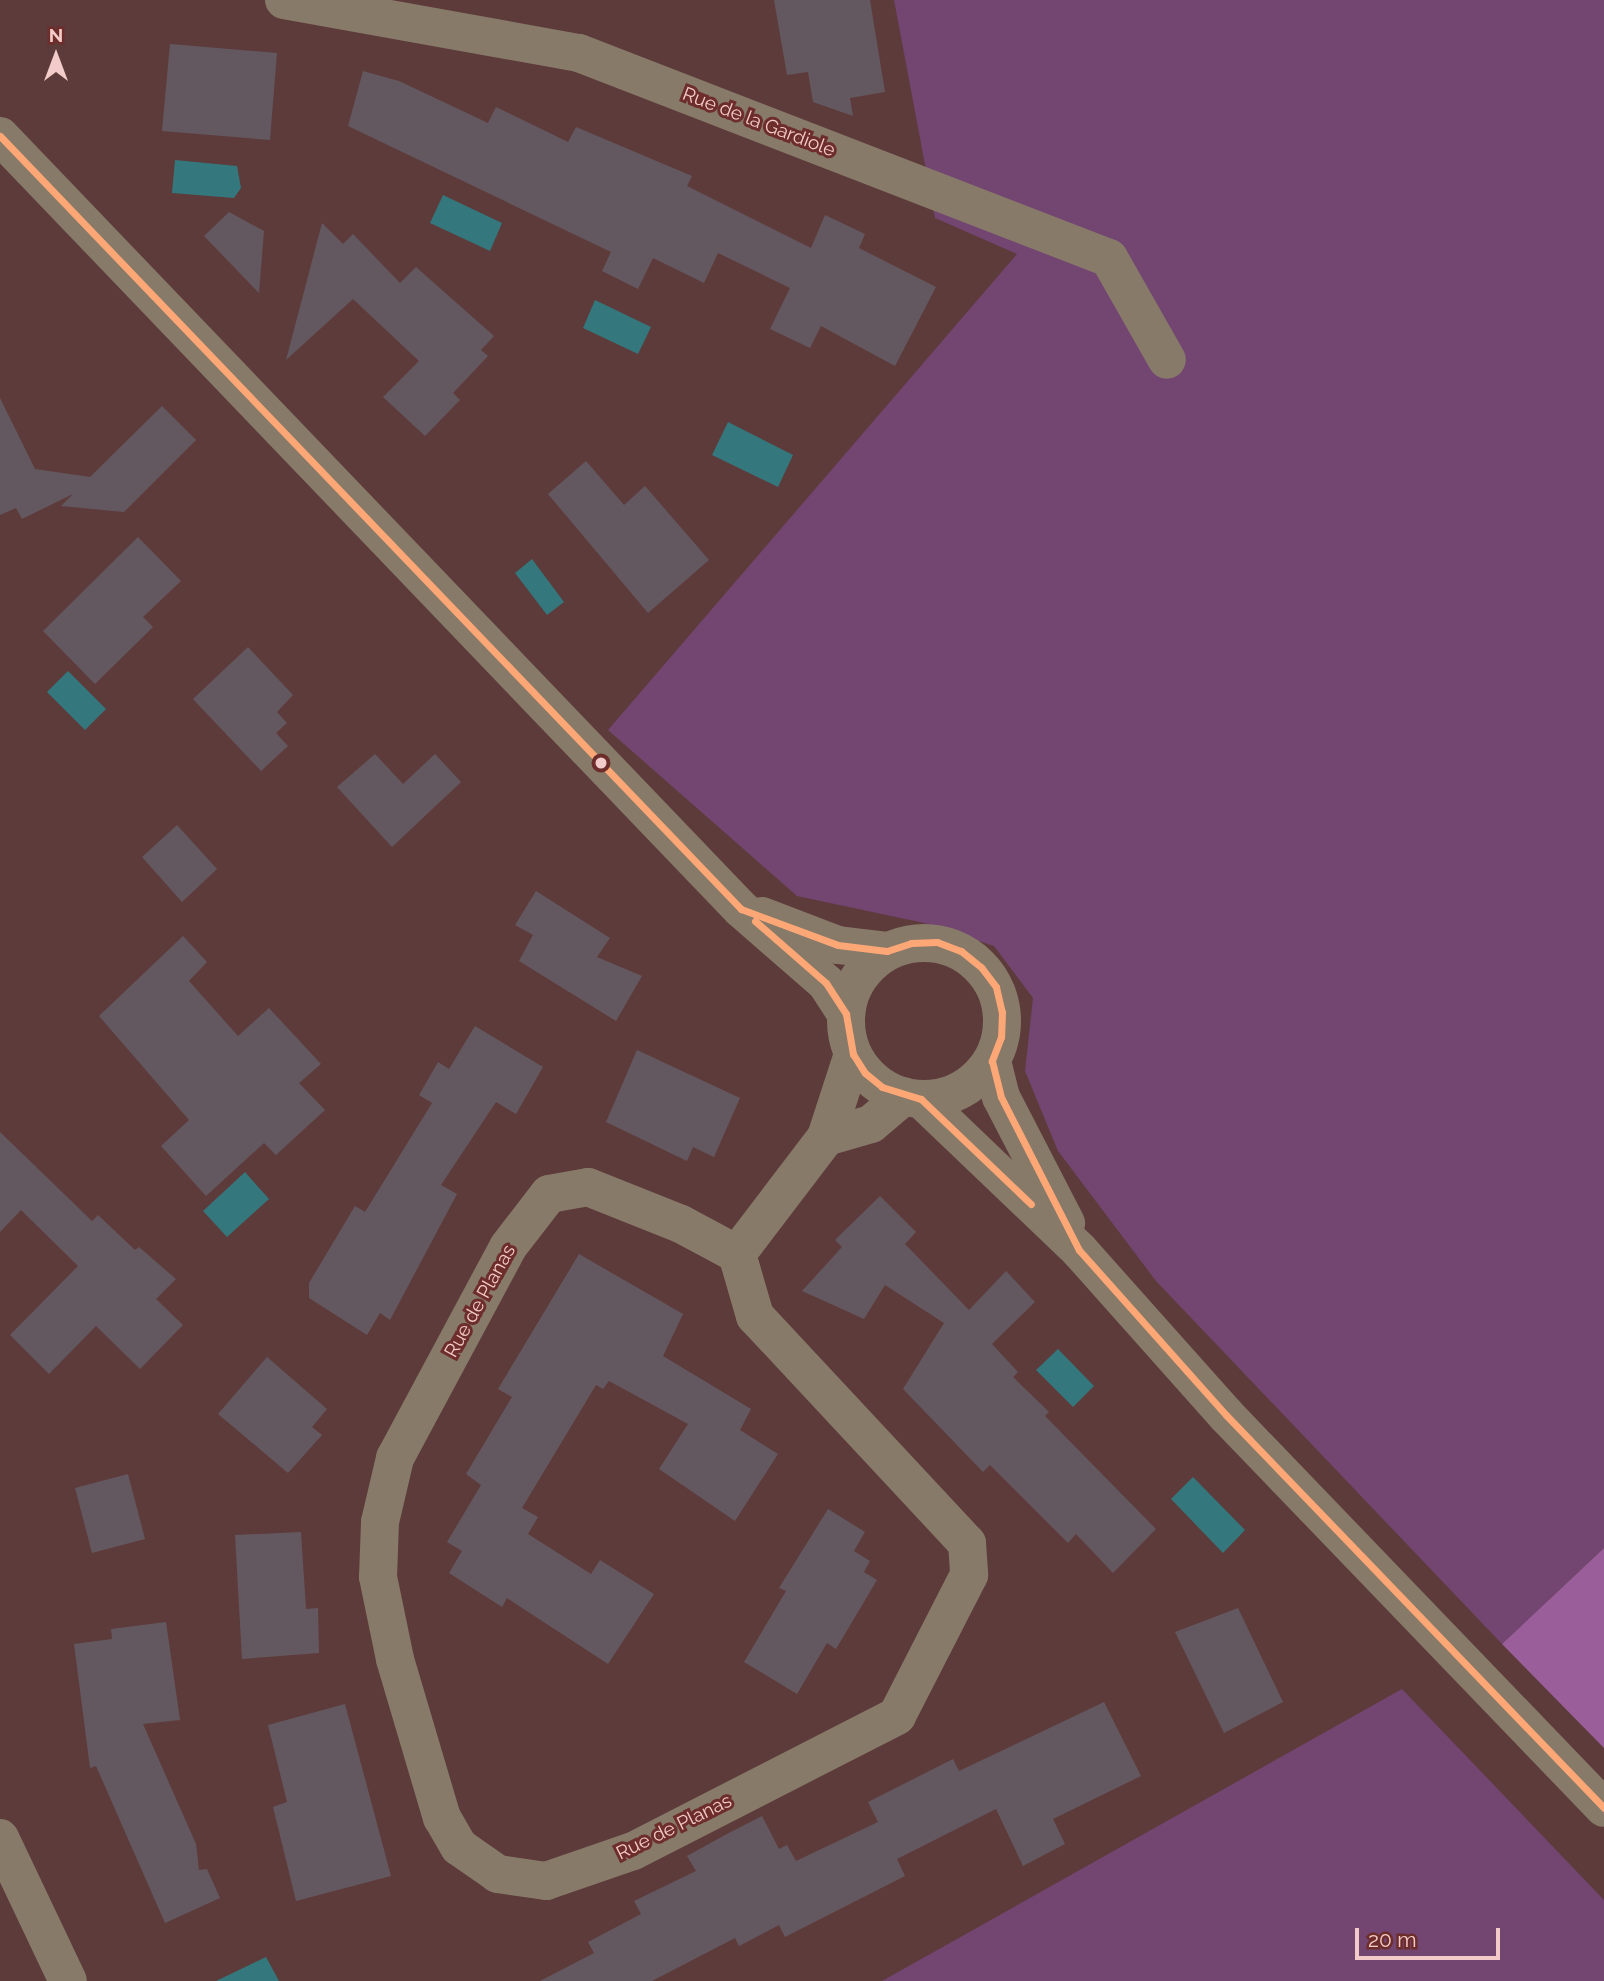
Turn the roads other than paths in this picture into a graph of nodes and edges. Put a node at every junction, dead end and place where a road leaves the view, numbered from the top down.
1 (284, 0) edge
2 (0, 136) edge
3 (1167, 360) dead end
4 (741, 909) junction
5 (887, 951) junction
6 (846, 1014) junction
7 (853, 1054) junction
8 (992, 1061) junction
9 (912, 1098) junction
10 (826, 1137) junction
11 (1079, 1250) junction
12 (737, 1254) junction
13 (1604, 1808) edge
14 (0, 1838) edge
15 (68, 1981) edge

1 - 3 street, Rue de la Gardiole
2 - 4 street
4 - 5 street
4 - 6 street
5 - 6 street
5 - 8 street
6 - 7 street
7 - 9 street
7 - 10 street
8 - 9 street
8 - 11 street
9 - 10 street
9 - 11 street
10 - 12 street
11 - 13 street
12 - 12 street, Rue de Planas
14 - 15 street

